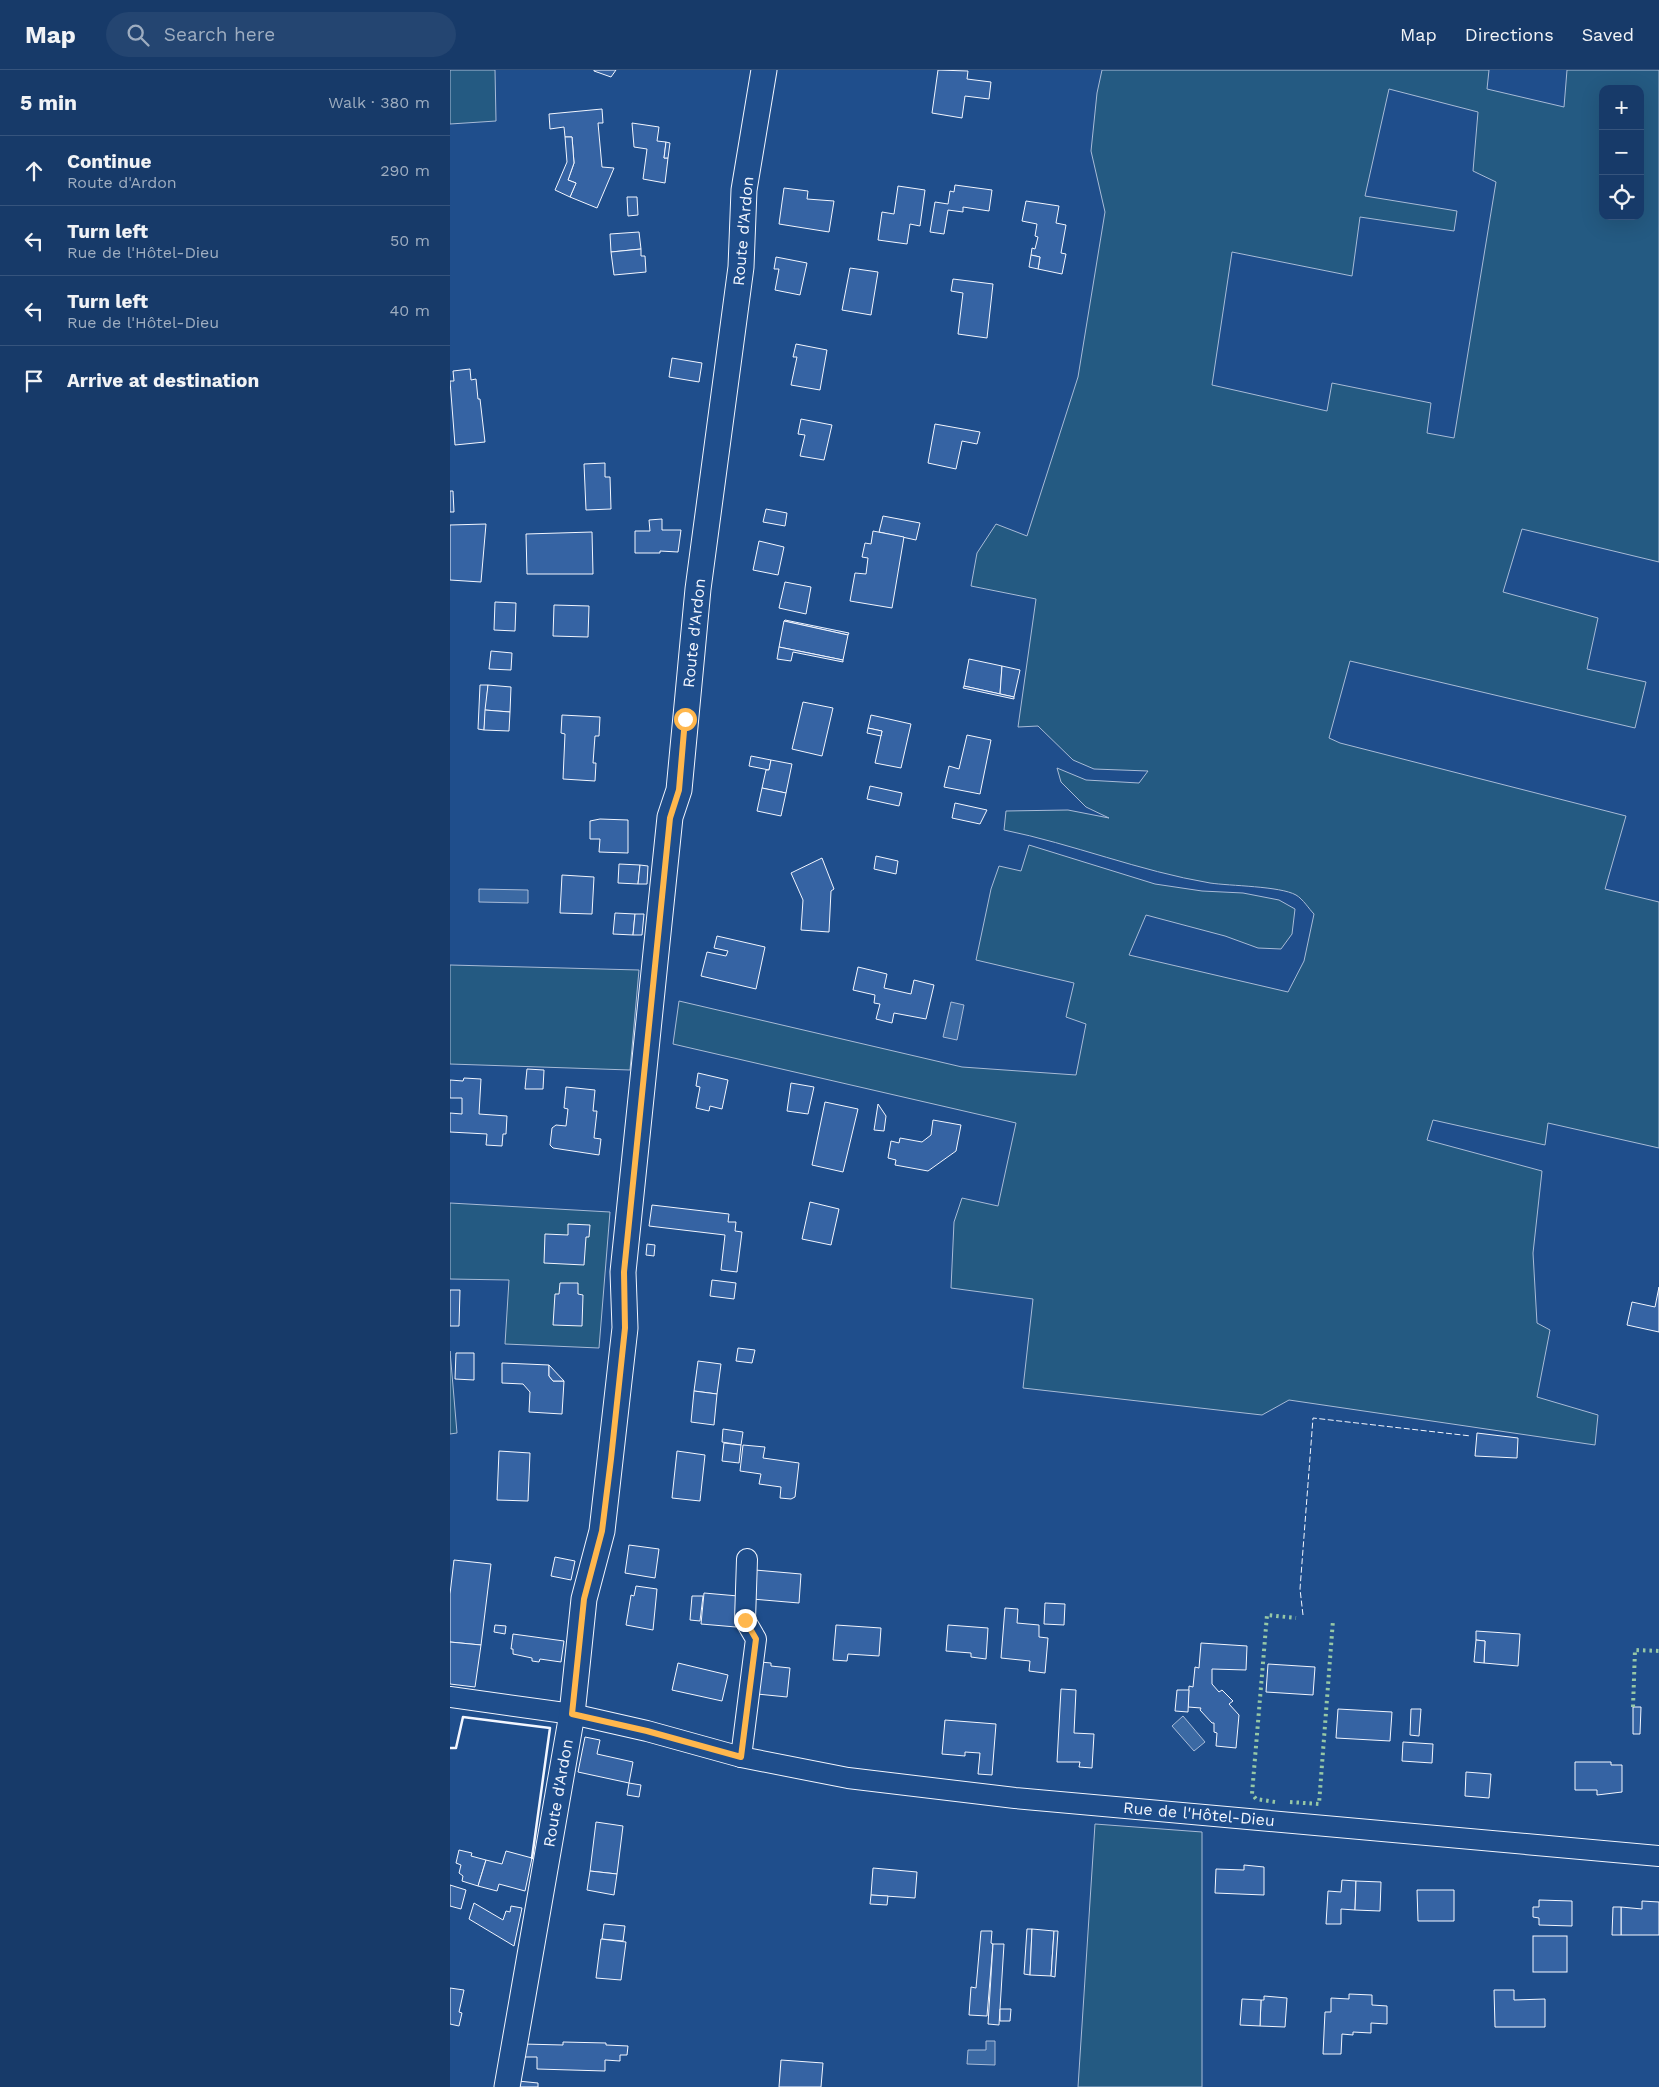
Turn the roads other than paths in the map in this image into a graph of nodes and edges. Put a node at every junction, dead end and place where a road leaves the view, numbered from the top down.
1 (764, 70) edge
2 (747, 1559) dead end
3 (450, 1697) edge
4 (572, 1714) junction
5 (741, 1757) junction
6 (1659, 1856) edge
7 (507, 2087) edge

1 - 4 street, Route d'Ardon
2 - 5 street
3 - 4 street, Rue de l'Hôtel-Dieu
4 - 5 street, Rue de l'Hôtel-Dieu
4 - 7 street, Route d'Ardon
5 - 6 street, Rue de l'Hôtel-Dieu

